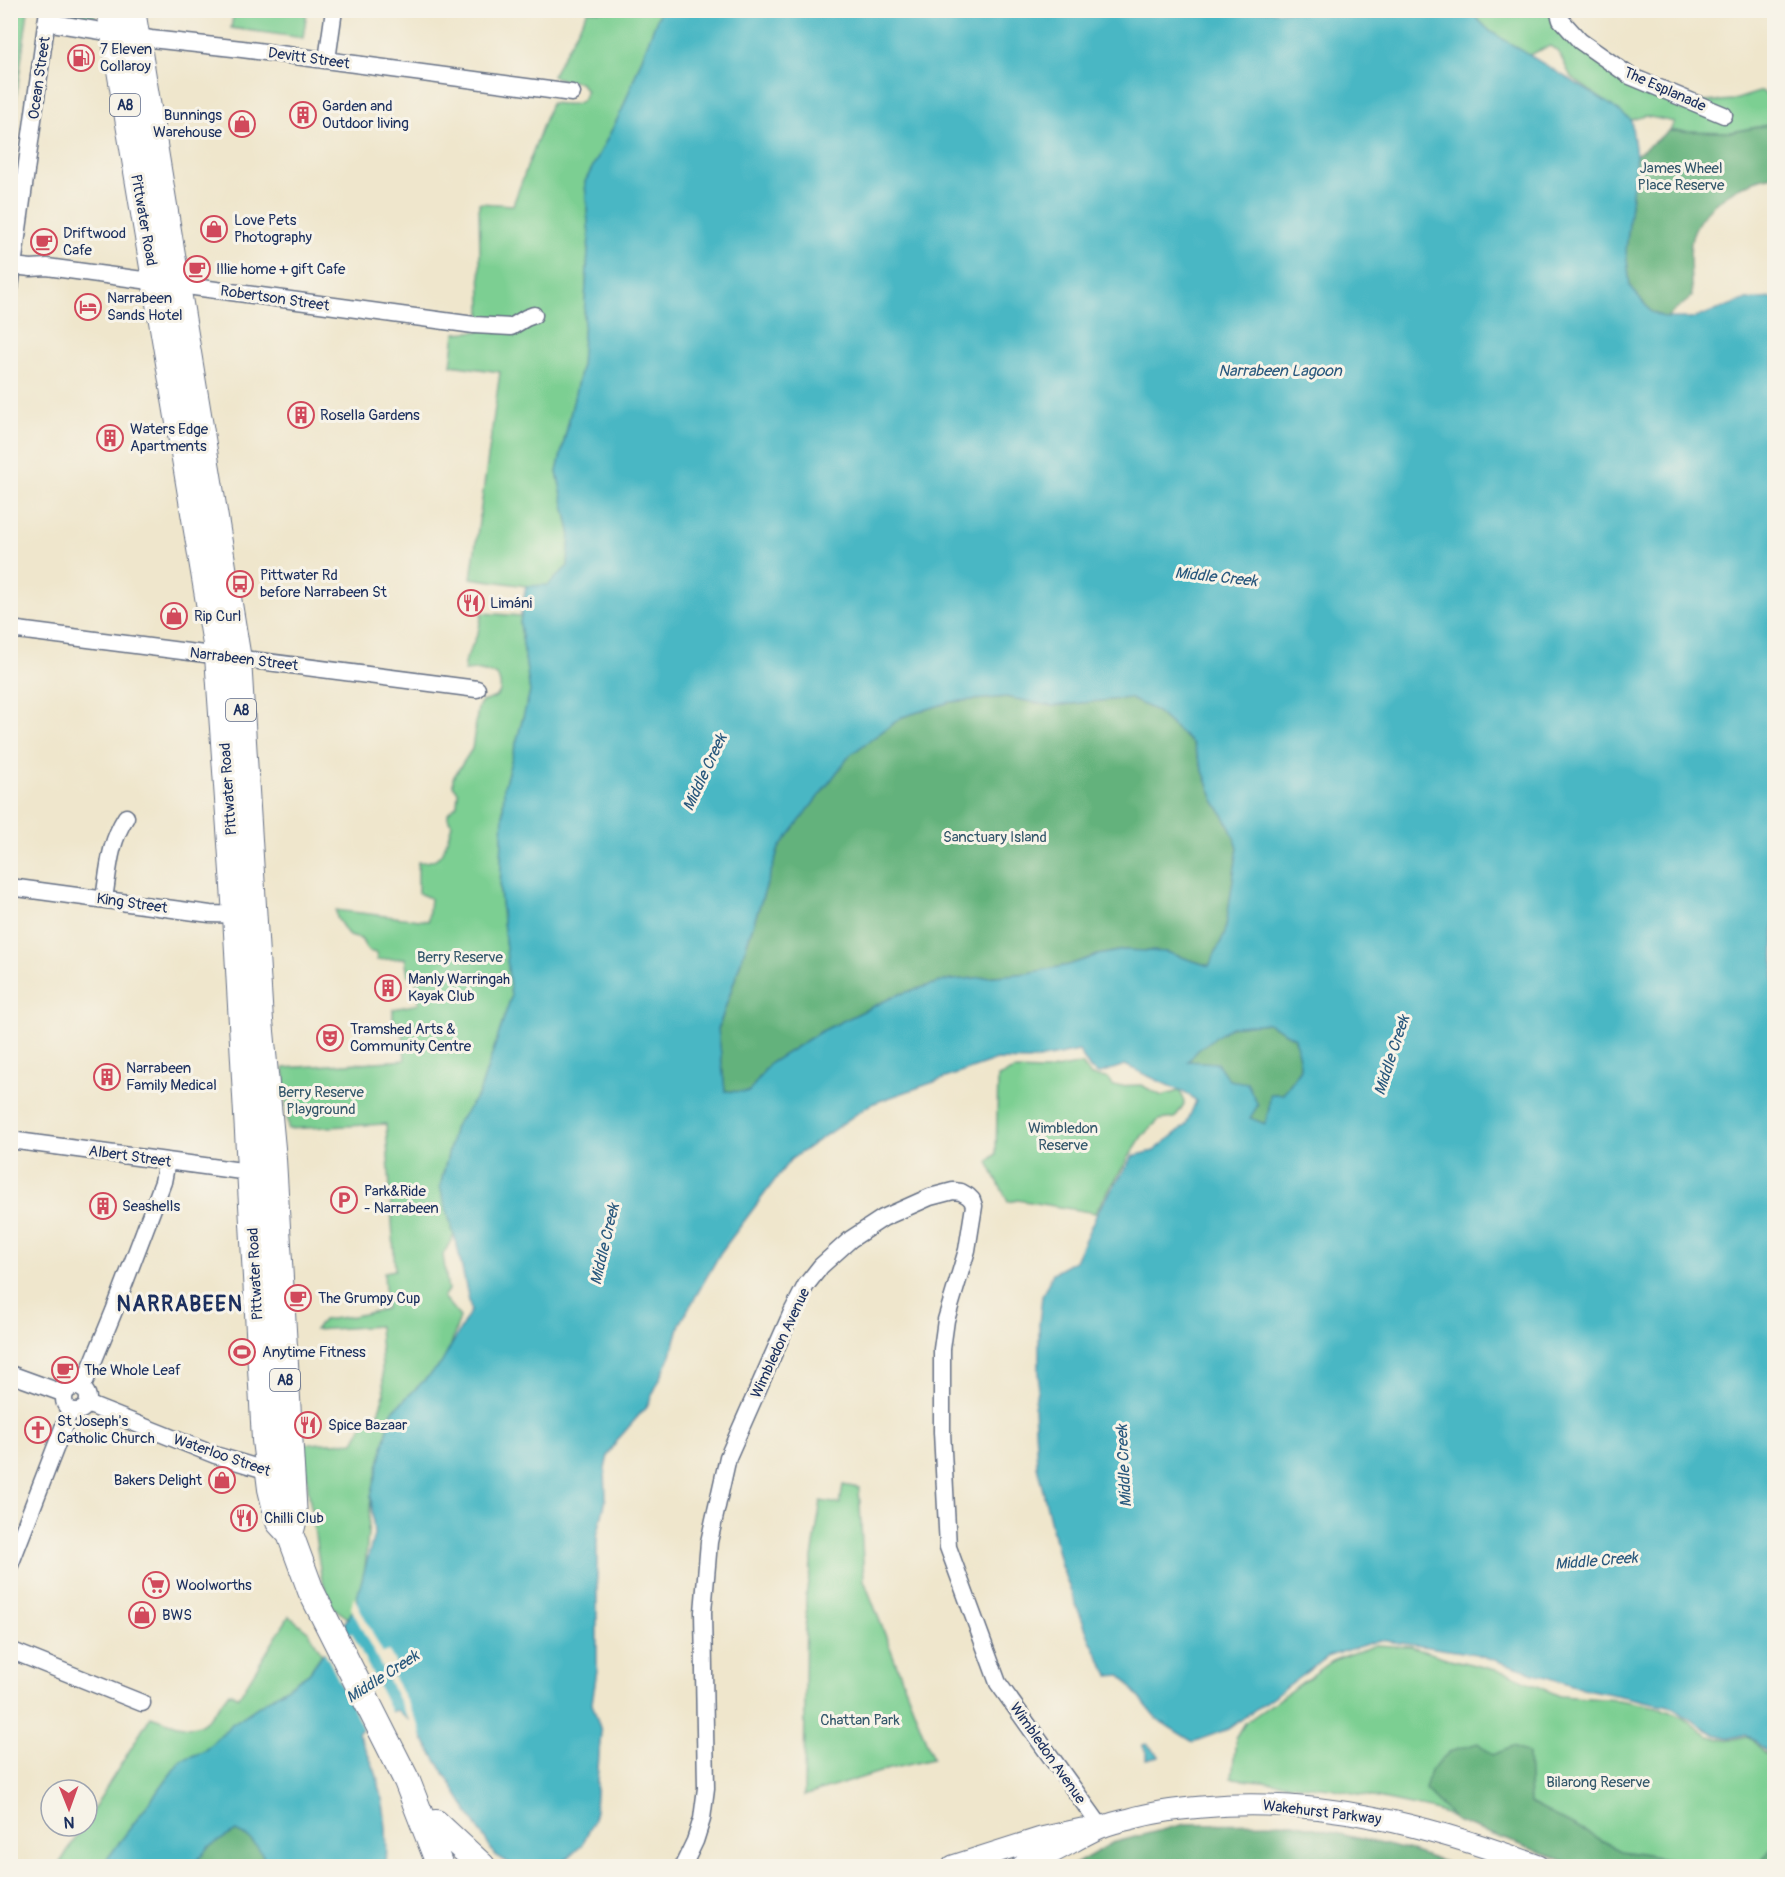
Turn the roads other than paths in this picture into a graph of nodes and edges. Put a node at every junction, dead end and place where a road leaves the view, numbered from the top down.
1 (132, 10) edge
2 (334, 10) edge
3 (1558, 10) edge
4 (47, 16) edge
5 (120, 27) edge
6 (327, 60) junction
7 (572, 93) dead end
8 (1724, 115) dead end
9 (14, 266) junction
10 (166, 283) junction
11 (10, 288) edge
12 (534, 315) dead end
13 (10, 628) edge
14 (228, 657) junction
15 (477, 689) dead end
16 (126, 817) dead end
17 (10, 887) edge
18 (104, 900) junction
19 (245, 915) junction
20 (10, 1140) edge
21 (167, 1161) junction
22 (249, 1172) junction
23 (10, 1374) edge
24 (74, 1399) junction
25 (280, 1474) junction
26 (10, 1565) edge
27 (10, 1650) edge
28 (142, 1703) dead end
29 (407, 1781) junction
30 (436, 1823) junction
31 (1101, 1827) junction
32 (1018, 1845) junction
33 (1027, 1865) edge
34 (440, 1866) edge
35 (458, 1866) edge
36 (482, 1866) edge
37 (682, 1866) edge
38 (953, 1866) edge
39 (1539, 1866) edge

1 - 5 highway, Pittwater Road / A8
2 - 6 street
3 - 8 street, The Esplanade
4 - 5 street, Devitt Street
4 - 9 street, Ocean Street
5 - 6 street, Devitt Street
5 - 10 highway, Pittwater Road / A8
6 - 7 street, Devitt Street
9 - 10 street, Robertson Street
9 - 11 street, Ocean Street
10 - 12 street, Robertson Street
10 - 14 highway, Pittwater Road / A8
13 - 14 street, Narrabeen Street
14 - 15 street, Narrabeen Street
14 - 19 highway, Pittwater Road / A8
16 - 18 street
17 - 18 street, King Street
18 - 19 street, King Street
19 - 22 highway, Pittwater Road / A8
19 - 25 highway, Pittwater Road / A8
20 - 21 street, Albert Street
21 - 22 street, Albert Street
21 - 24 street
22 - 25 highway, Pittwater Road / A8
23 - 24 street, Waterloo Street
24 - 25 street, Waterloo Street
24 - 26 street
25 - 29 highway, Pittwater Road / A8
27 - 28 street
29 - 30 highway, Pittwater Road / A8
29 - 34 highway, Pittwater Road / A8
30 - 35 highway, Pittwater Road / A8
30 - 36 highway
31 - 32 main road, Wakehurst Parkway
31 - 33 main road, Wakehurst Parkway
31 - 37 street, Wimbledon Avenue
31 - 39 main road, Wakehurst Parkway
32 - 33 main road
32 - 38 main road, Wakehurst Parkway

